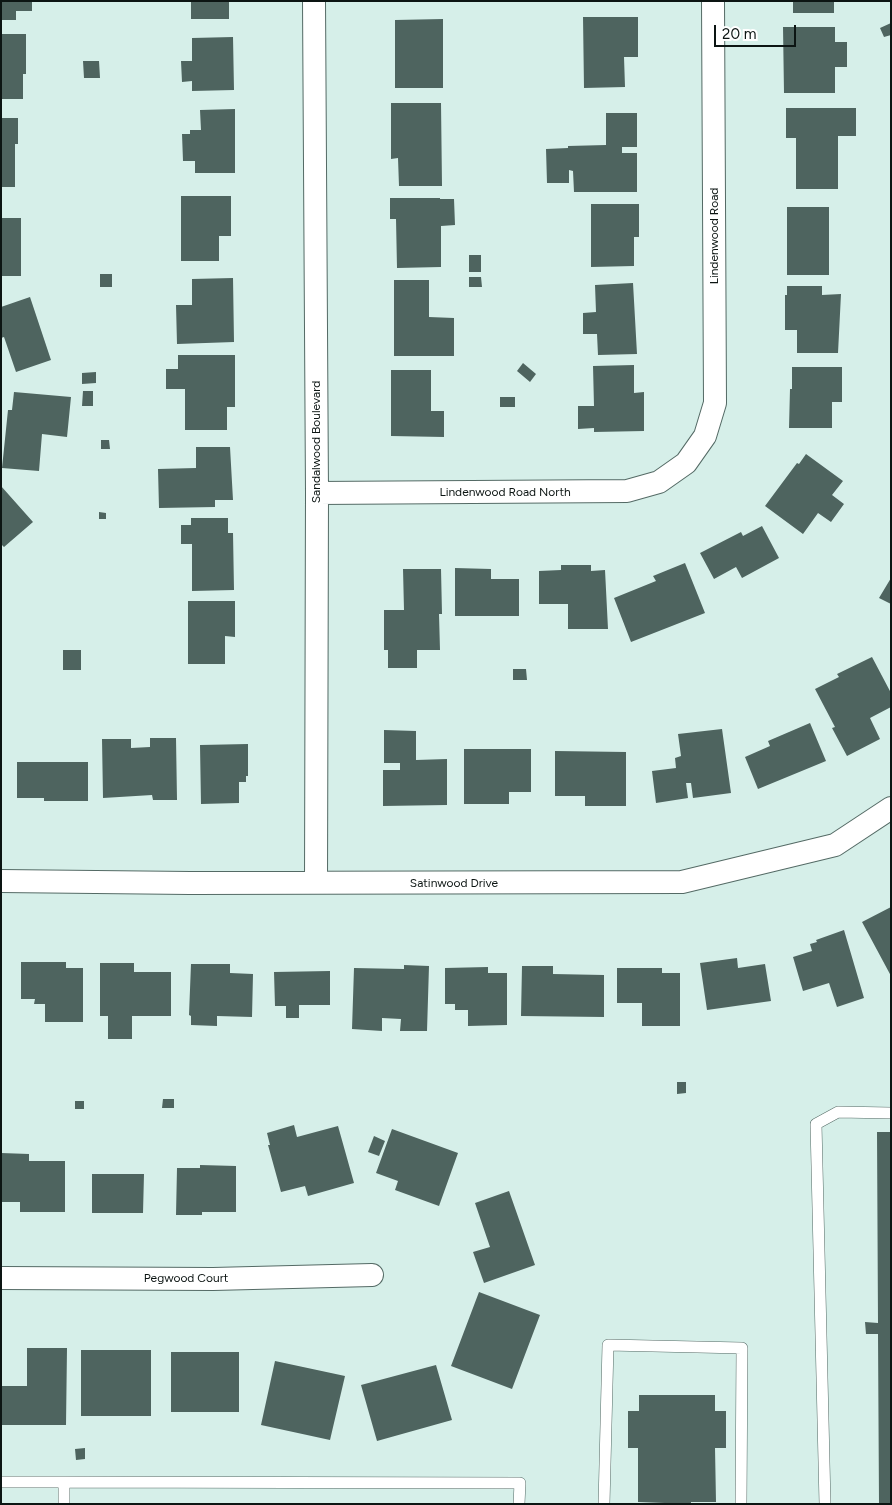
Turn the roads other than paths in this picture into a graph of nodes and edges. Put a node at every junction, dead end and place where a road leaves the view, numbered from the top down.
1 (314, 1) edge
2 (713, 1) edge
3 (686, 463) joint
4 (317, 493) junction
5 (891, 808) edge
6 (1, 880) edge
7 (316, 882) junction
8 (891, 1113) edge
9 (372, 1275) dead end
10 (1, 1278) edge
11 (1, 1482) edge
12 (64, 1482) junction
13 (64, 1504) edge
14 (519, 1504) edge
15 (604, 1504) edge
16 (741, 1504) edge
17 (825, 1504) edge

1 - 4 street, Sandalwood Boulevard
2 - 3 street, Lindenwood Road
3 - 4 street, Lindenwood Road North
4 - 7 street, Sandalwood Boulevard
5 - 7 street, Satinwood Drive
6 - 7 street, Satinwood Drive
8 - 17 lane
9 - 10 street, Pegwood Court
11 - 12 lane
12 - 13 lane
12 - 14 lane
15 - 16 lane

